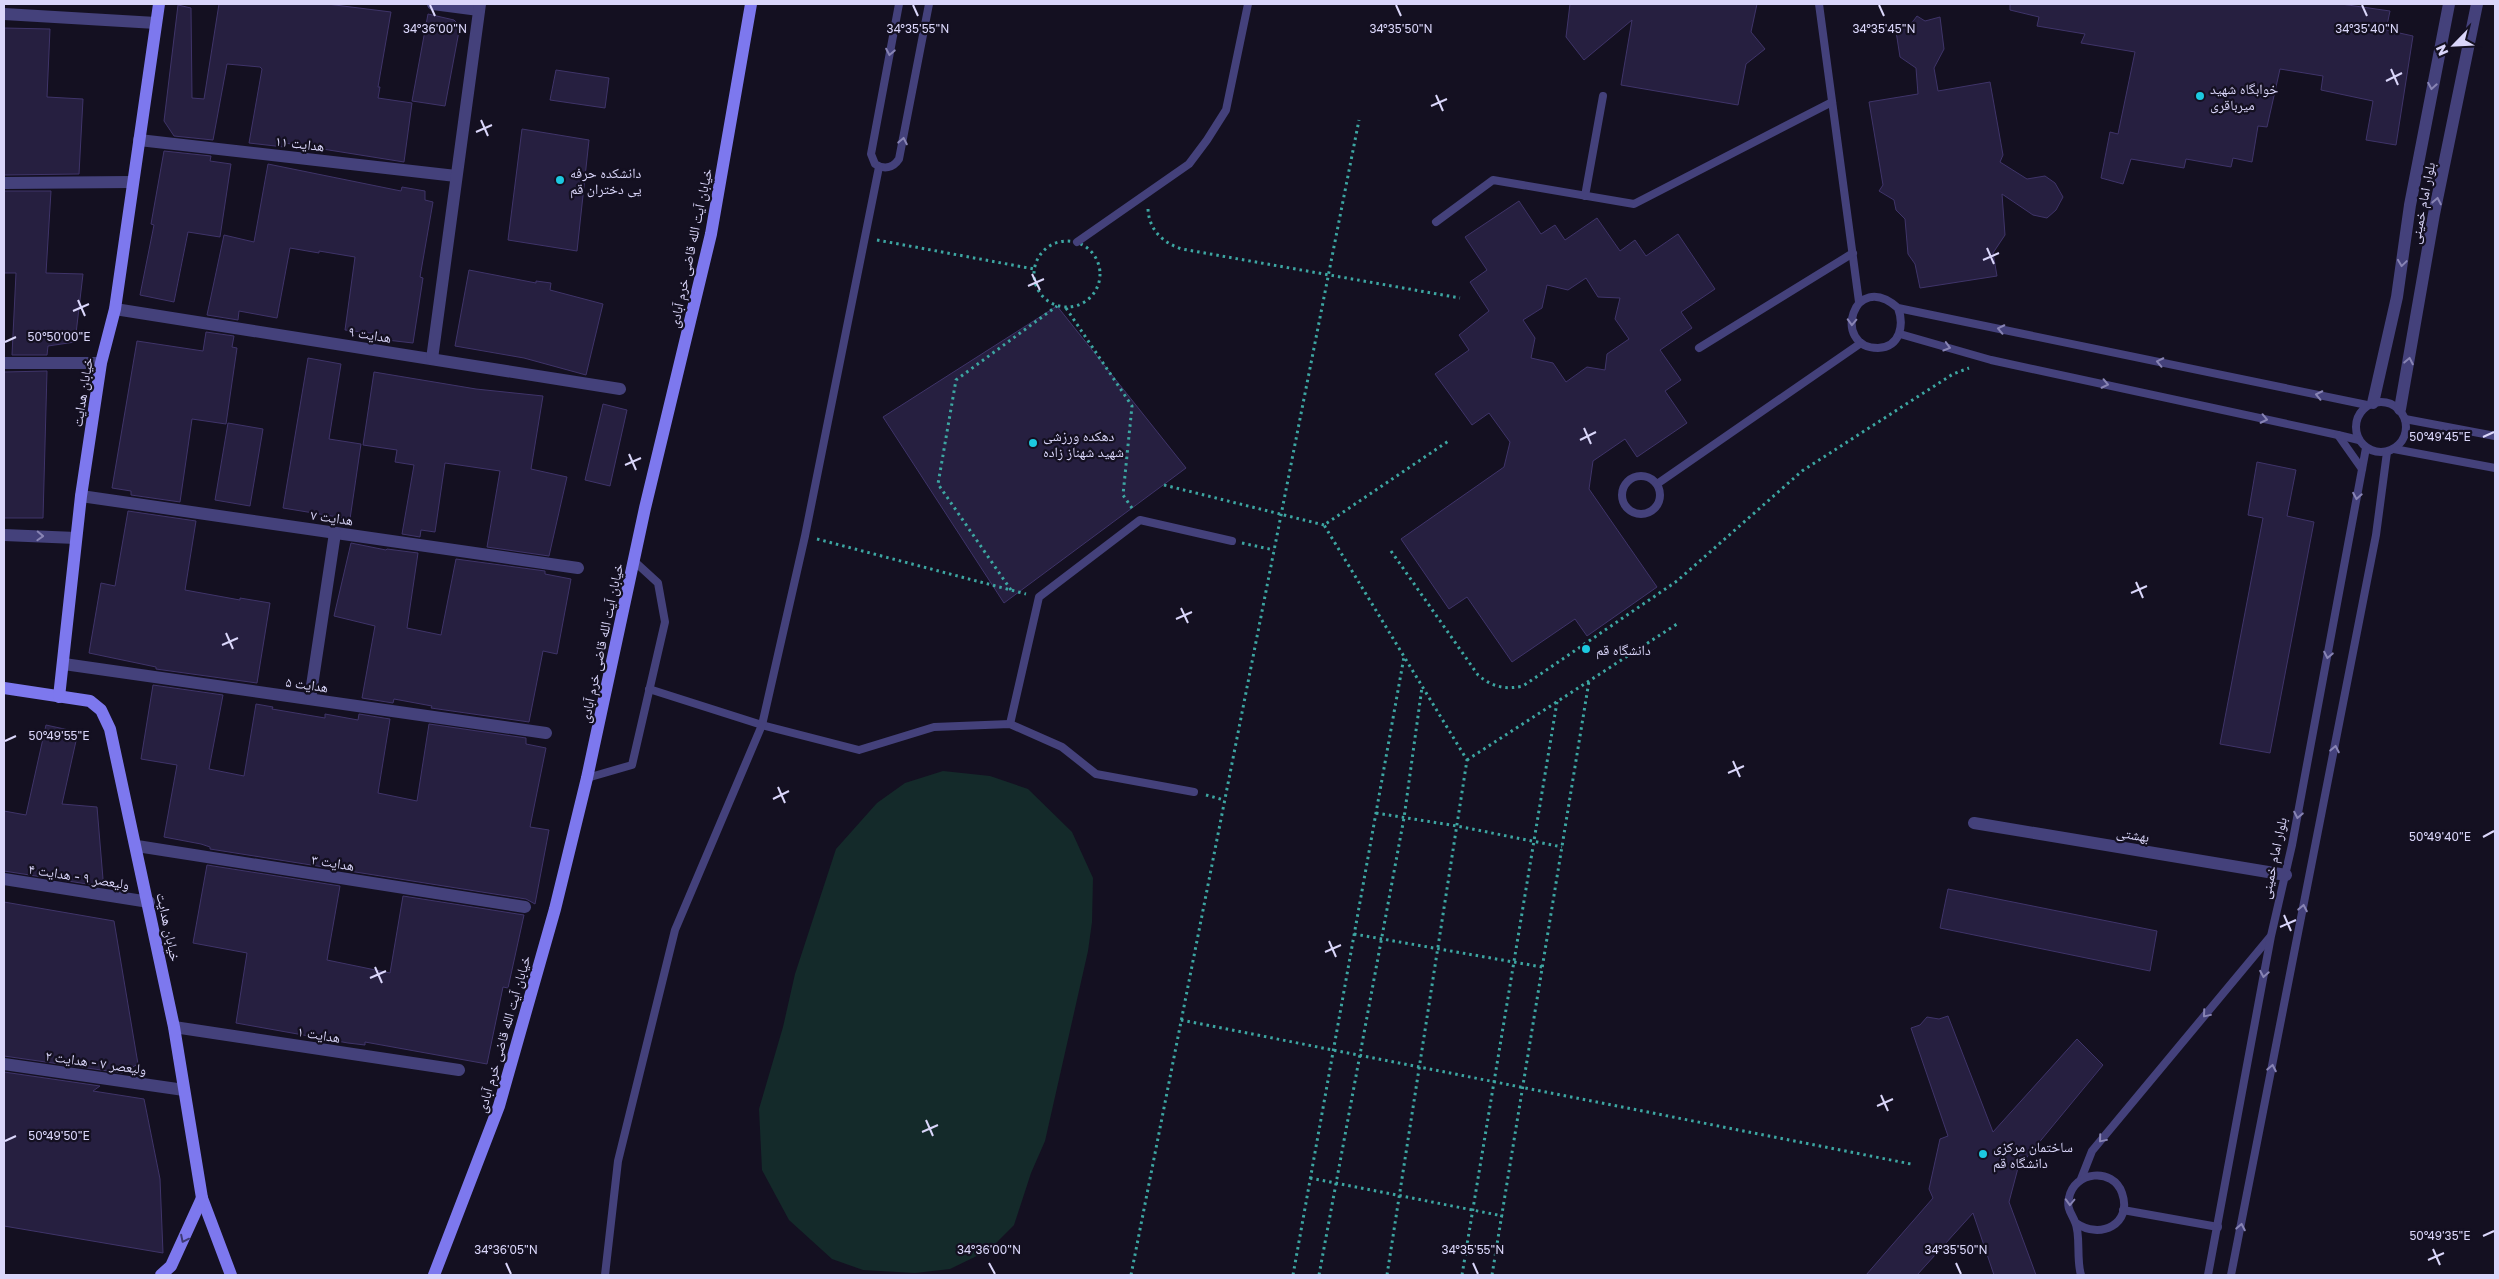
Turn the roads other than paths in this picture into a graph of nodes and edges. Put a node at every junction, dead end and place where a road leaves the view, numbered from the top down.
1 (159, 4) edge
2 (433, 4) edge
3 (751, 4) edge
4 (899, 4) edge
5 (929, 4) edge
6 (1248, 4) edge
7 (1819, 4) edge
8 (2449, 4) edge
9 (2477, 4) edge
10 (479, 7) edge
11 (4, 14) edge
12 (156, 23) junction
13 (1603, 96) dead end
14 (1832, 102) junction
15 (139, 140) junction
16 (879, 167) junction
17 (456, 176) junction
18 (133, 182) junction
19 (4, 183) edge
20 (1585, 196) junction
21 (1436, 222) dead end
22 (1077, 242) road end
23 (1853, 254) junction
24 (1859, 302) junction
25 (1898, 308) junction
26 (115, 310) junction
27 (1900, 334) junction
28 (1861, 343) junction
29 (1699, 348) dead end
30 (432, 359) junction
31 (4, 363) edge
32 (101, 363) junction
33 (620, 389) dead end
34 (2370, 404) junction
35 (2402, 414) junction
36 (2338, 435) junction
37 (2495, 436) edge
38 (2359, 440) junction
39 (2366, 448) junction
40 (2391, 450) junction
41 (2495, 468) edge
42 (2362, 469) junction
43 (1657, 484) junction
44 (81, 496) junction
45 (335, 533) junction
46 (4, 535) edge
47 (76, 538) junction
48 (1232, 541) road end
49 (634, 561) junction
50 (578, 568) dead end
51 (64, 664) junction
52 (4, 688) edge
53 (649, 690) junction
54 (59, 697) junction
55 (310, 699) junction
56 (1010, 724) junction
57 (762, 725) junction
58 (546, 733) dead end
59 (587, 778) junction
60 (1194, 792) road end
61 (1974, 823) dead end
62 (137, 846) junction
63 (2286, 875) junction
64 (4, 879) edge
65 (149, 902) junction
66 (525, 907) dead end
67 (2271, 936) junction
68 (174, 1027) junction
69 (4, 1064) edge
70 (459, 1070) dead end
71 (184, 1090) junction
72 (2081, 1179) junction
73 (202, 1198) junction
74 (2124, 1210) junction
75 (2076, 1223) junction
76 (2218, 1227) junction
77 (161, 1275) edge
78 (231, 1275) edge
79 (434, 1275) edge
80 (605, 1275) edge
81 (2081, 1275) edge
82 (2208, 1275) edge
83 (2232, 1275) edge

1 - 12 street, خیابان هدایت
2 - 10 street
3 - 49 street, خیابان آیت الله قاضی خرم آبادی
4 -> 16 lane
16 -> 5 lane
6 - 22 lane
7 - 14 lane
8 -> 34 street, بلوار امام خمینی
35 -> 9 street, بلوار امام خمینی
10 - 17 street
11 - 12 street
12 - 15 street, خیابان هدایت
13 - 20 lane
14 - 20 lane
14 - 23 lane
15 - 17 street, هدایت ۱۱
15 - 18 street, خیابان هدایت
16 - 57 lane
17 - 30 street
18 - 19 street
18 - 26 street, خیابان هدایت
20 - 21 lane
23 - 24 lane
23 - 29 lane
24 - 25 lane
24 -> 28 lane
25 - 27 lane
34 -> 25 lane
26 - 30 street, هدایت ۹
26 - 32 street, خیابان هدایت
27 - 28 lane
27 -> 36 lane
28 - 43 lane
30 - 33 street, هدایت ۹
31 - 32 street
32 - 44 street, خیابان هدایت
34 - 35 lane
34 - 38 lane
35 - 37 lane
35 - 40 lane
36 - 38 lane
36 - 42 lane
38 - 39 lane
39 - 40 lane
39 - 42 lane, بلوار امام خمینی
40 - 41 lane
83 -> 40 lane
42 -> 63 lane, بلوار امام خمینی
43 - 43 lane
44 - 45 street, هدایت ۷
44 - 47 street, خیابان هدایت
45 - 50 street, هدایت ۷
45 - 55 street
46 -> 47 street
47 - 51 street, خیابان هدایت
48 - 56 lane
49 - 53 lane
49 - 59 street, خیابان آیت الله قاضی خرم آبادی
51 - 54 street, خیابان هدایت
51 - 55 street, هدایت ۵
52 - 54 street, خیابان هدایت
53 - 57 lane
53 - 59 lane
54 - 62 street, خیابان هدایت
55 - 58 street, هدایت ۵
56 - 57 lane
56 - 60 lane
57 - 80 lane
59 - 79 street, خیابان آیت الله قاضی خرم آبادی
61 - 63 street, بهشتی
62 - 65 street, خیابان هدایت
62 - 66 street, هدایت ۳
63 - 67 lane, بلوار امام خمینی
64 - 65 street, ولیعصر ۹ - هدایت ۴
65 - 68 street, خیابان هدایت
67 -> 72 lane
67 -> 76 lane, بلوار امام خمینی
68 - 70 street, هدایت ۱
68 - 71 street, خیابان هدایت
69 - 71 street, ولیعصر ۷ - هدایت ۲
71 - 73 street, خیابان هدایت
72 - 74 lane
72 -> 75 lane
73 -> 77 street
73 - 78 street, خیابان هدایت
74 - 75 lane
74 - 76 lane
75 - 81 lane
76 - 82 lane, بلوار امام خمینی

